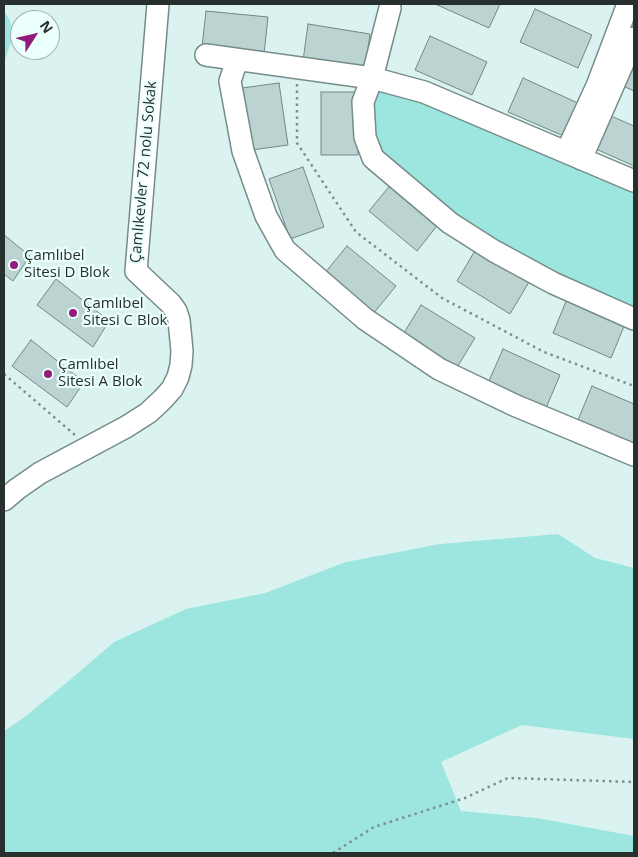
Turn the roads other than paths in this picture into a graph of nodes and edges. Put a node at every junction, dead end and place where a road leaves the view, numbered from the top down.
1 (158, 4) edge
2 (628, 4) edge
3 (390, 8) dead end
4 (634, 38) edge
5 (206, 55) dead end
6 (237, 60) junction
7 (372, 78) junction
8 (574, 155) junction
9 (634, 181) edge
10 (634, 319) edge
11 (634, 455) edge
12 (4, 500) edge

1 - 12 street, Çamlıkevler 72 nolu Sokak
2 - 8 street
3 - 7 street
4 - 8 street
5 - 6 street
6 - 7 street
6 - 11 street
7 - 8 street
7 - 10 street
8 - 9 street

